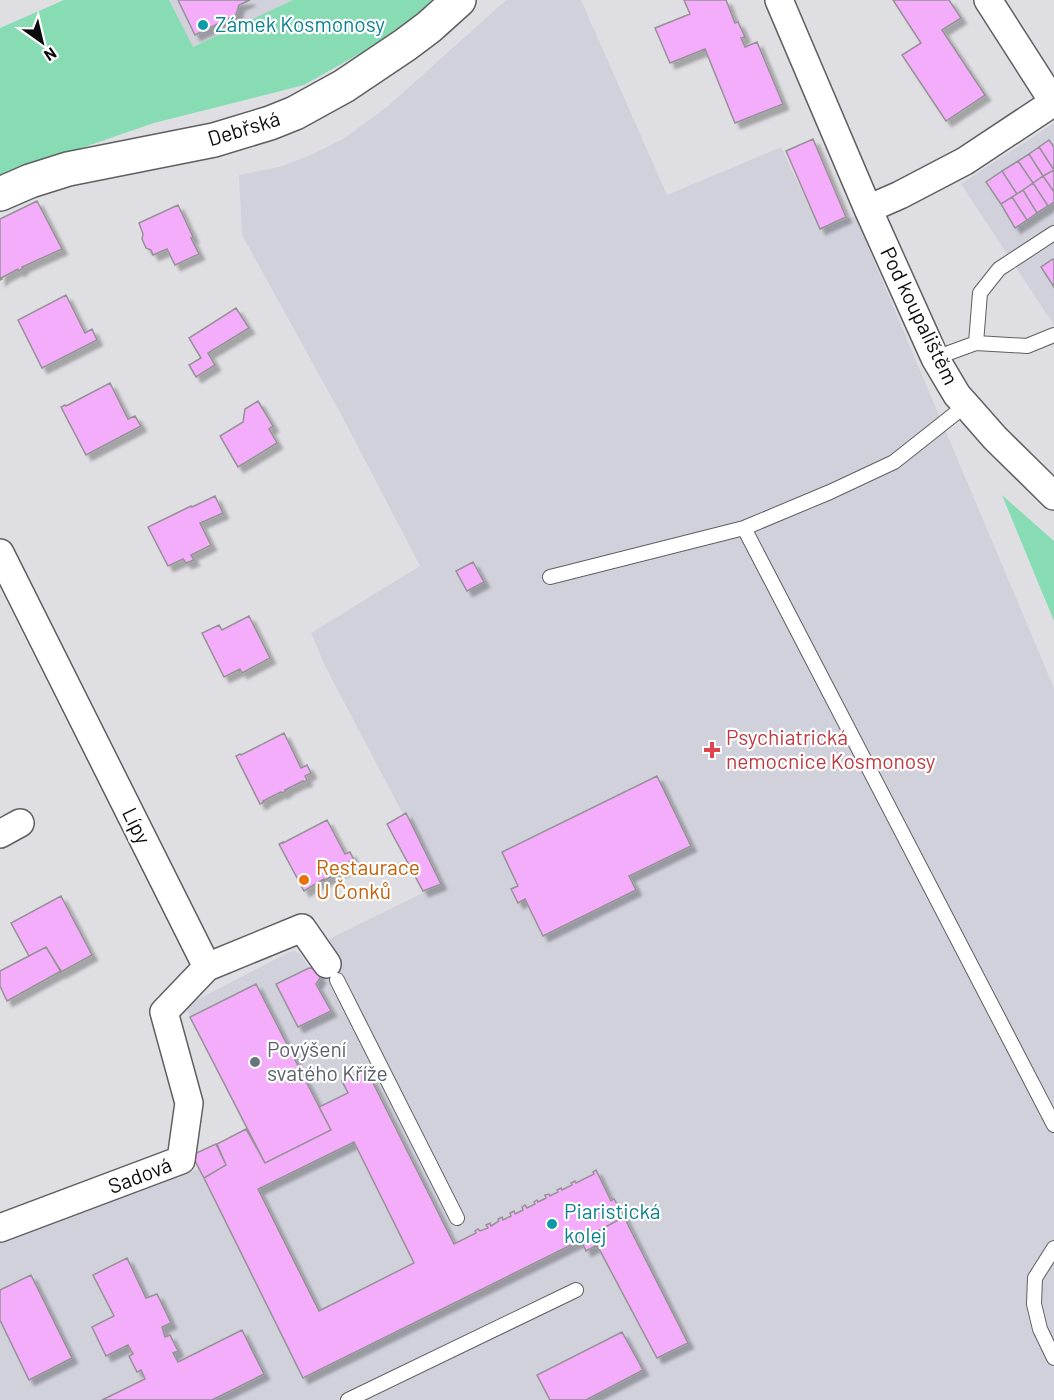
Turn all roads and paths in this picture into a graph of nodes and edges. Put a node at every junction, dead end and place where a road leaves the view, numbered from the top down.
1 (459, 0) edge
2 (779, 0) edge
3 (988, 0) edge
4 (1054, 102) edge
5 (0, 194) edge
6 (868, 209) junction
7 (1054, 233) edge
8 (1054, 335) edge
9 (976, 343) junction
10 (934, 358) junction
11 (966, 405) junction
12 (1054, 495) edge
13 (744, 528) junction
14 (0, 553) edge
15 (550, 577) dead end
16 (207, 967) junction
17 (332, 972) joint
18 (1054, 1125) edge
19 (457, 1218) dead end
20 (0, 1228) edge
21 (1054, 1248) edge
22 (576, 1290) dead end
23 (1054, 1358) edge
24 (348, 1400) edge

1 - 5 main road, Debřská
2 - 6 street, Pod koupalištěm
3 - 4 street
4 - 6 street
6 - 10 street, Pod koupalištěm
7 - 9 lane
8 - 9 lane
9 - 10 lane
10 - 11 street, Pod koupalištěm
11 - 12 street, Pod koupalištěm
11 - 13 lane
13 - 15 lane
13 - 18 lane
14 - 16 street, Lípy
16 - 17 street
16 - 20 street, Sadová
17 - 19 lane
21 - 23 lane
22 - 24 lane

